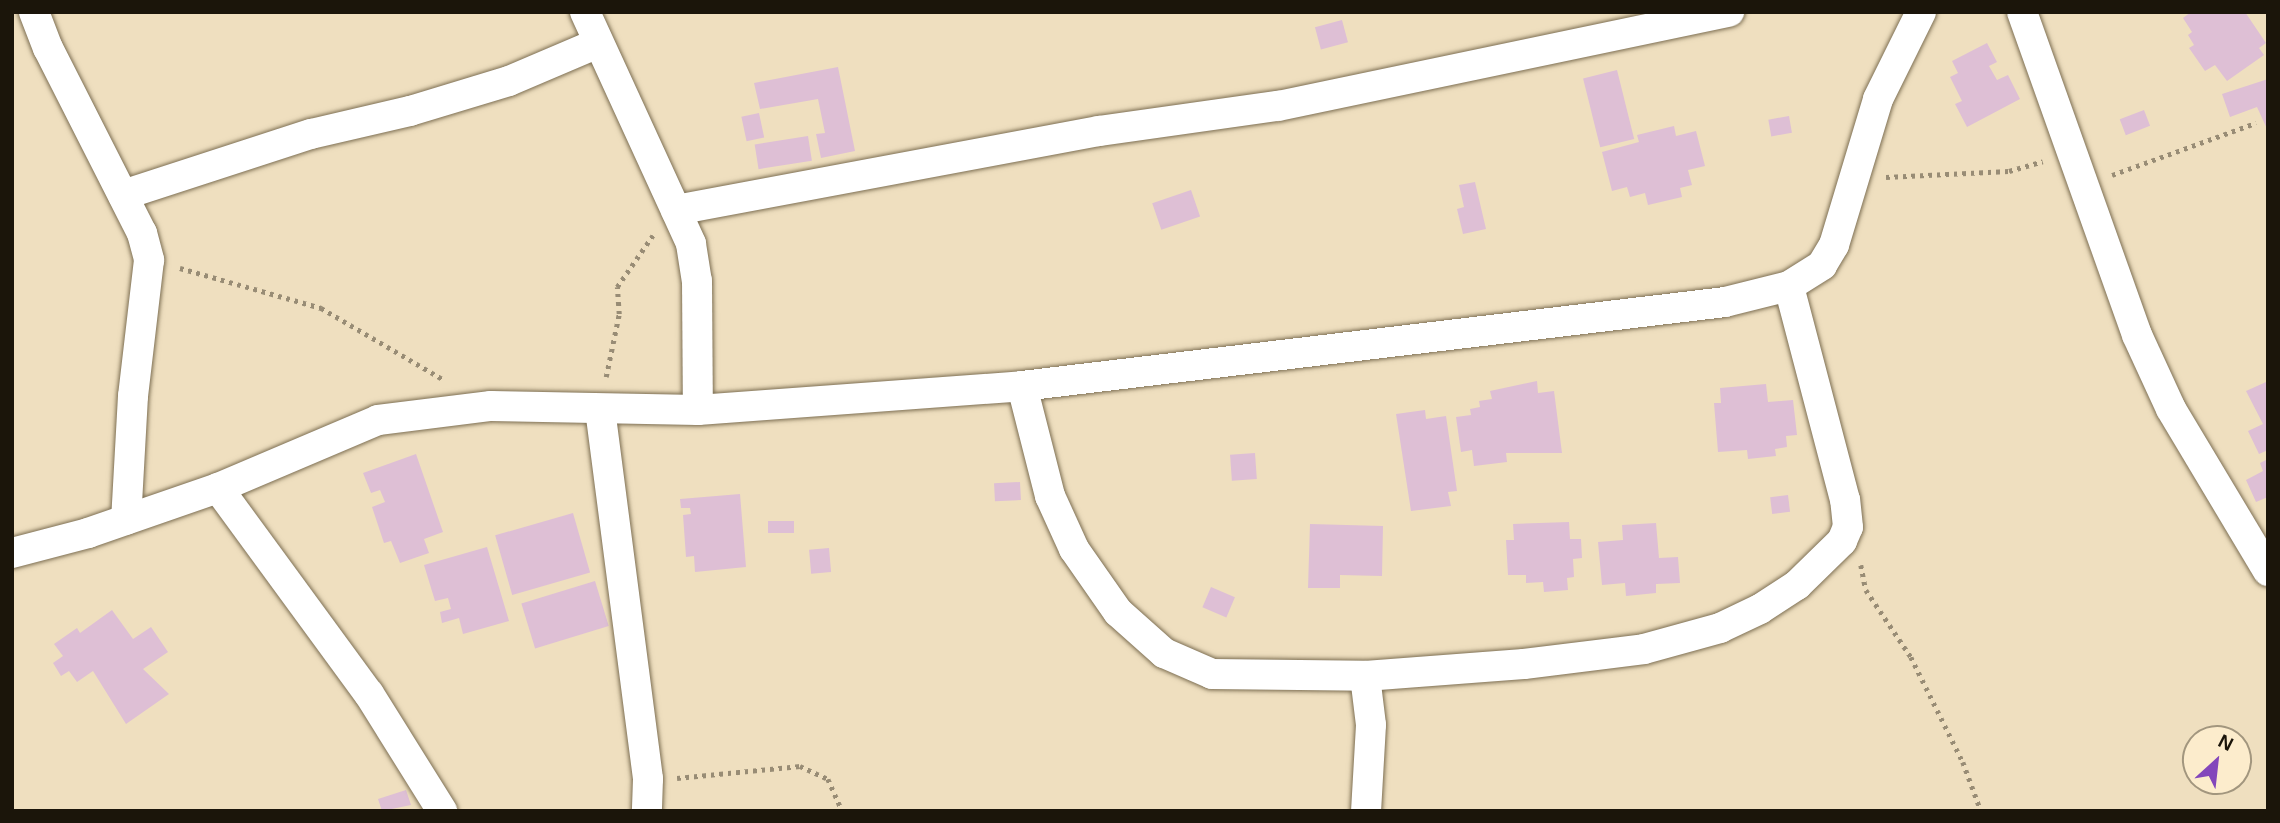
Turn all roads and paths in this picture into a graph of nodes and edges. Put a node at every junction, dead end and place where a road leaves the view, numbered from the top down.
1 (34, 12) edge
2 (585, 12) edge
3 (1729, 12) edge
4 (1921, 12) edge
5 (2022, 12) edge
6 (598, 43) junction
7 (2256, 123) dead end
8 (2074, 150) junction
9 (1853, 176) junction
10 (2085, 185) junction
11 (123, 195) junction
12 (673, 205) junction
13 (149, 260) junction
14 (1789, 286) junction
15 (1022, 386) junction
16 (491, 407) junction
17 (600, 408) junction
18 (698, 410) junction
19 (218, 488) junction
20 (126, 520) junction
21 (1848, 527) junction
22 (12, 553) edge
23 (2268, 571) edge
24 (1365, 676) junction
25 (648, 779) junction
26 (442, 811) edge
27 (647, 811) edge
28 (842, 811) edge
29 (1366, 811) edge
30 (1981, 811) edge

1 - 11 street
2 - 6 street
3 - 12 street
4 - 9 street
5 - 8 street
6 - 11 street
6 - 12 street
7 - 10 path
8 - 9 path
8 - 10 street
9 - 14 street
10 - 23 street
11 - 13 street
12 - 17 path
12 - 18 street
13 - 16 path
13 - 20 street
14 - 15 street
14 - 21 street
15 - 18 street
15 - 24 street
16 - 17 street
16 - 19 street
17 - 18 street
17 - 25 street
19 - 20 street
19 - 26 street
20 - 22 street
21 - 24 street
21 - 30 path
24 - 29 street
25 - 27 street
25 - 28 path

